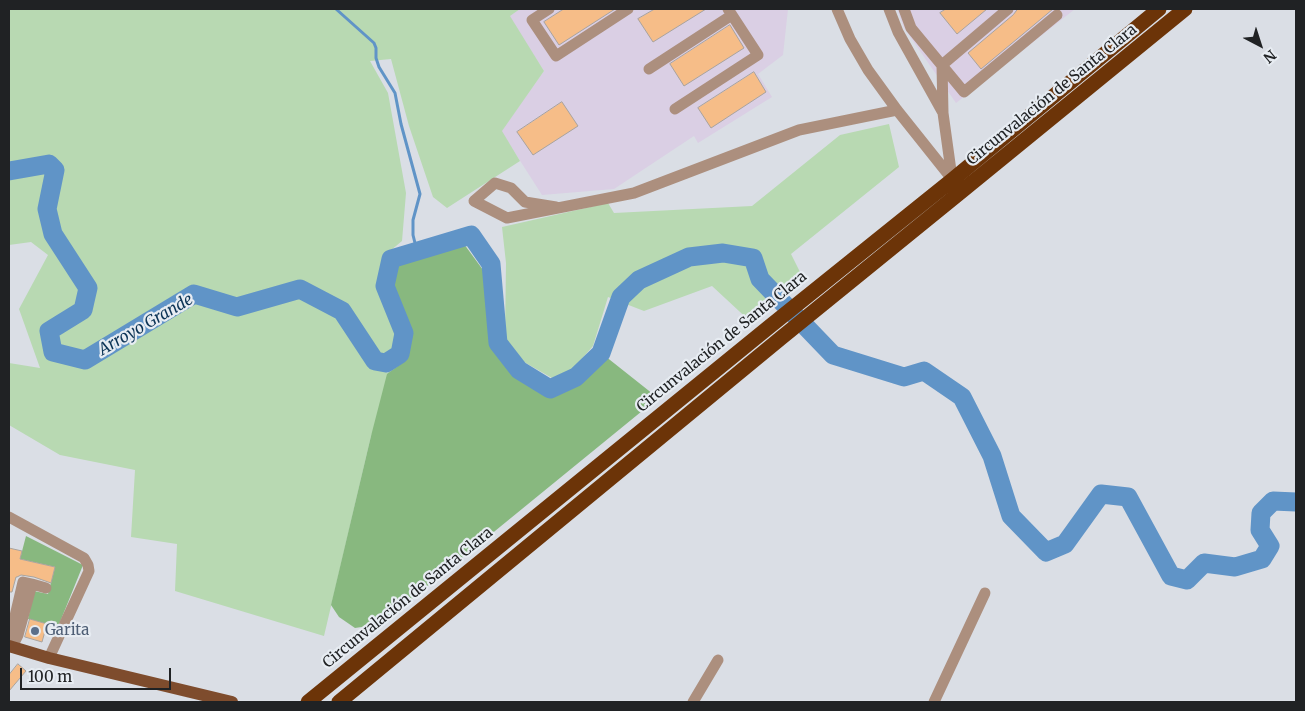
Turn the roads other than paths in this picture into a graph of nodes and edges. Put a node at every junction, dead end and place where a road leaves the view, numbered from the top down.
1 (549, 9) edge
2 (627, 9) edge
3 (837, 9) edge
4 (889, 9) edge
5 (904, 9) edge
6 (1008, 9) edge
7 (1159, 9) edge
8 (1185, 9) edge
9 (730, 12) edge
10 (1057, 15) dead end
11 (942, 65) junction
12 (649, 70) dead end
13 (675, 109) dead end
14 (897, 110) junction
15 (943, 113) junction
16 (957, 185) junction
17 (556, 207) junction
18 (9, 517) edge
19 (46, 588) dead end
20 (985, 593) dead end
21 (10, 646) edge
22 (49, 658) junction
23 (718, 660) dead end
24 (363, 684) junction
25 (172, 688) junction
26 (206, 702) edge
27 (232, 702) edge
28 (308, 702) edge
29 (339, 702) edge
30 (355, 702) edge
31 (693, 702) edge
32 (934, 702) edge

1 - 2 street
3 - 14 street
4 - 15 street
5 - 11 street
6 - 11 street
7 - 16 highway, Circunvalación de Santa Clara
8 - 16 highway, Circunvalación de Santa Clara
9 - 12 street
9 - 13 street
10 - 11 street
11 - 15 street
14 - 16 street
14 - 17 street
15 - 16 street
16 - 24 highway, Circunvalación de Santa Clara
16 - 28 highway, Circunvalación de Santa Clara
17 - 17 street
18 - 22 street
19 - 21 street
20 - 32 street
21 - 22 main road
22 - 25 main road
23 - 31 street
24 - 29 highway, Circunvalación de Santa Clara
24 - 30 highway
25 - 26 main road
25 - 27 main road

